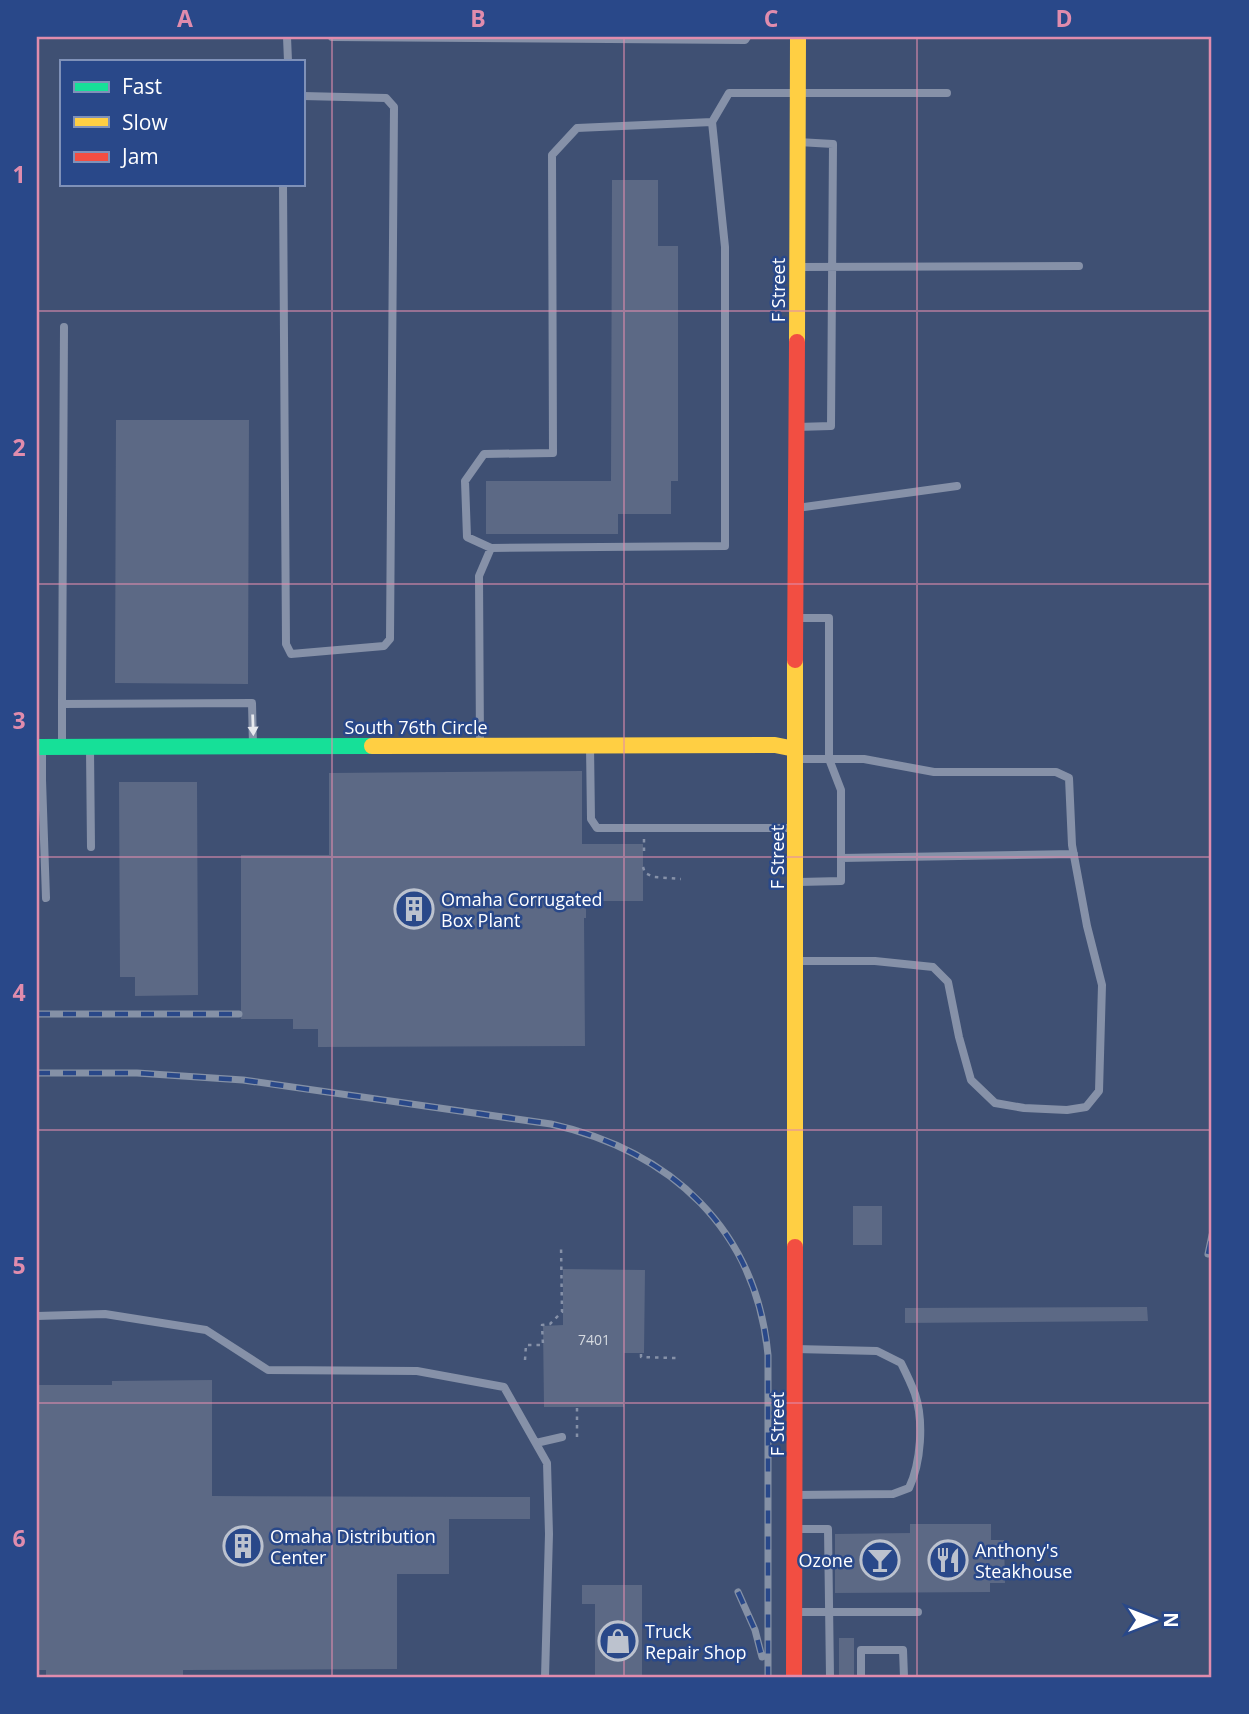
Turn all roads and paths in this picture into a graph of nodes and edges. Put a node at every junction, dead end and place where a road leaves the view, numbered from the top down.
1 (287, 37) edge
2 (332, 37) edge
3 (747, 37) edge
4 (798, 37) edge
5 (288, 60) edge
6 (947, 93) dead end
7 (798, 94) junction
8 (304, 96) edge
9 (712, 122) junction
10 (798, 142) junction
11 (283, 186) edge
12 (1079, 266) dead end
13 (798, 267) junction
14 (831, 267) junction
15 (64, 327) dead end
16 (797, 427) junction
17 (957, 486) dead end
18 (797, 508) junction
19 (491, 548) junction
20 (797, 618) junction
21 (62, 704) junction
22 (253, 746) junction
23 (480, 746) junction
24 (590, 746) junction
25 (40, 747) edge
26 (62, 747) junction
27 (90, 747) junction
28 (795, 754) junction
29 (829, 759) junction
30 (39, 780) edge
31 (797, 828) junction
32 (644, 835) dead end
33 (91, 846) dead end
34 (1074, 854) junction
35 (644, 856) dead end
36 (841, 858) junction
37 (643, 867) dead end
38 (681, 879) dead end
39 (797, 882) junction
40 (46, 898) dead end
41 (796, 961) junction
42 (561, 1245) dead end
43 (37, 1316) edge
44 (796, 1349) junction
45 (640, 1354) dead end
46 (676, 1358) dead end
47 (525, 1360) dead end
48 (577, 1407) dead end
49 (562, 1437) dead end
50 (577, 1437) dead end
51 (536, 1443) junction
52 (796, 1495) junction
53 (796, 1529) junction
54 (795, 1612) junction
55 (830, 1612) junction
56 (918, 1612) dead end
57 (545, 1677) edge
58 (794, 1677) edge
59 (830, 1677) edge
60 (861, 1677) edge
61 (904, 1677) edge

1 - 5 lane
2 - 3 lane
4 - 7 street, F Street
6 - 7 lane
7 - 9 lane
7 - 10 street, F Street
8 - 11 lane
9 - 19 lane
9 - 19 lane
10 - 13 street, F Street
10 - 14 lane
12 - 14 lane
13 - 14 lane
13 - 16 street, F Street
14 - 16 lane
15 - 21 lane
16 - 18 street, F Street
17 - 18 lane
18 - 20 street, F Street
19 - 23 lane
20 - 28 street, F Street
20 - 29 lane
21 -> 22 lane
21 - 26 lane
22 - 23 street, South 76th Circle
22 - 27 street, South 76th Circle
23 - 24 street, South 76th Circle
24 - 28 street, South 76th Circle
24 - 31 lane
25 - 26 street, South 76th Circle
25 - 30 lane
26 - 27 street, South 76th Circle
27 - 33 lane
28 - 29 lane
28 - 31 street, F Street
29 - 34 lane
29 - 36 lane
30 - 40 lane
31 - 39 street, F Street
32 - 35 path
34 - 36 lane
34 - 41 lane
36 - 39 lane
37 - 38 path
39 - 41 street, F Street
41 - 44 street, F Street
42 - 47 path
43 - 51 lane
44 - 52 street, F Street
44 - 52 lane
45 - 46 path
48 - 50 path
49 - 51 lane
51 - 57 lane
52 - 53 street, F Street
53 - 54 street, F Street
53 - 55 lane
54 - 55 lane
54 - 58 street, F Street
55 - 56 lane
55 - 59 lane
60 - 61 lane

